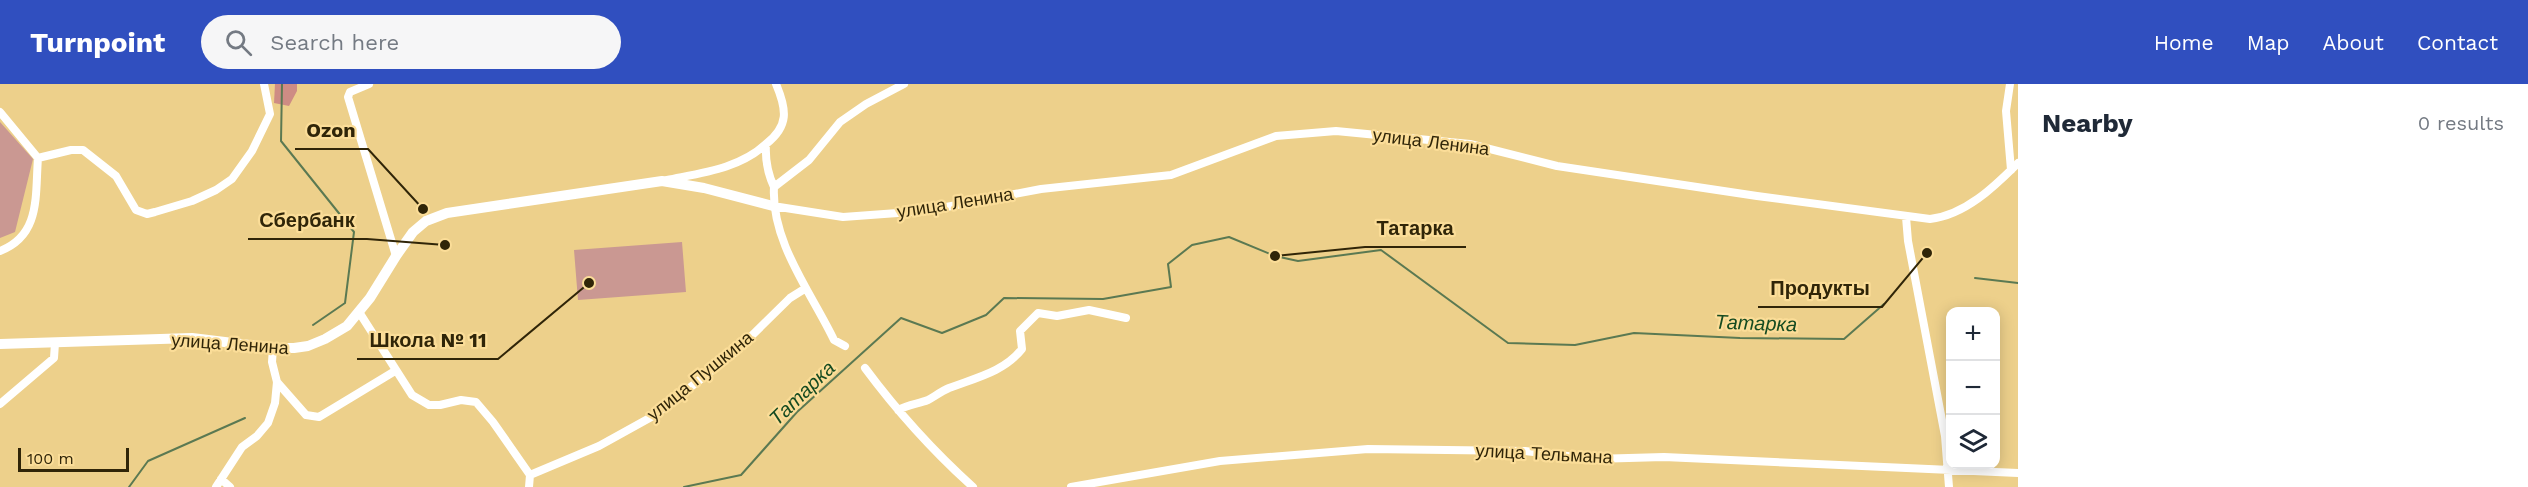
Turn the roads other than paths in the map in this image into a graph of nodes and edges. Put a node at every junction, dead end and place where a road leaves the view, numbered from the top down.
1 (264, 84) edge
2 (369, 84) edge
3 (776, 84) edge
4 (904, 84) edge
5 (2010, 84) edge
6 (0, 112) edge
7 (766, 144) junction
8 (38, 158) junction
9 (2018, 163) edge
10 (2011, 170) junction
11 (662, 181) junction
12 (774, 187) junction
13 (773, 206) junction
14 (1906, 217) junction
15 (0, 251) edge
16 (396, 255) junction
17 (806, 288) junction
18 (359, 312) junction
19 (1126, 318) dead end
20 (55, 343) junction
21 (0, 344) edge
22 (845, 346) dead end
23 (273, 348) junction
24 (865, 368) dead end
25 (395, 371) junction
26 (277, 382) junction
27 (0, 404) edge
28 (898, 410) junction
29 (1946, 451) edge
30 (1946, 468) edge
31 (1949, 469) edge
32 (1966, 469) edge
33 (2018, 472) edge
34 (531, 475) junction
35 (221, 479) junction
36 (216, 487) edge
37 (230, 487) edge
38 (529, 487) edge
39 (973, 487) edge
40 (1071, 487) edge
41 (1949, 487) edge

1 - 8 street
2 - 16 street
3 - 7 street
4 - 12 street
5 - 10 street
6 - 8 street
7 - 11 street
7 - 12 street
8 - 15 street
9 - 10 street, улица Ленина
10 - 14 street, улица Ленина
11 - 13 street, улица Ленина
11 - 16 street, улица Ленина
12 - 13 street
13 - 14 street, улица Ленина
13 - 17 street
14 - 29 street
16 - 18 street, улица Ленина
17 - 22 street
17 - 34 street, улица Пушкина
18 - 23 street, улица Ленина
18 - 25 street
19 - 28 street
20 - 21 street, улица Ленина
20 - 23 street, улица Ленина
20 - 27 street
23 - 26 street
24 - 28 street
25 - 26 street, улица Ленина
25 - 34 street
26 - 35 street
28 - 39 street
30 - 40 street, улица Тельмана
31 - 41 street
32 - 33 street, улица Тельмана
34 - 38 street
35 - 36 street
35 - 37 street

